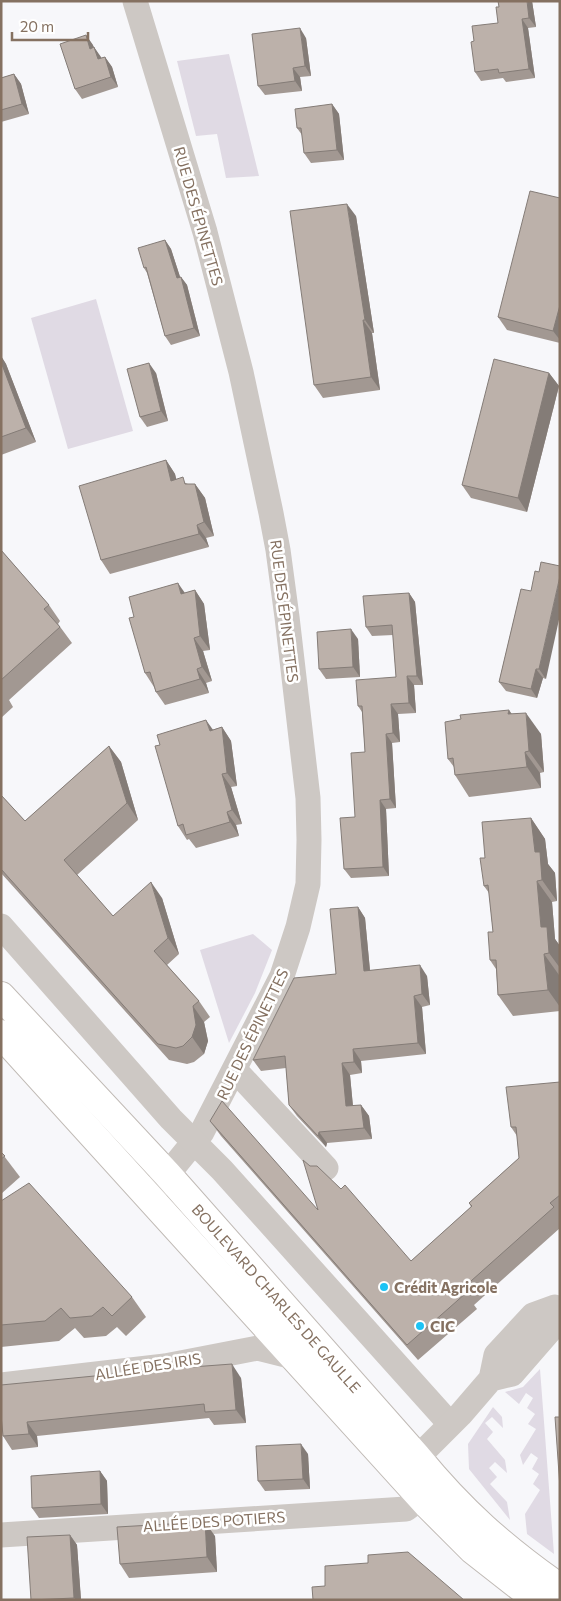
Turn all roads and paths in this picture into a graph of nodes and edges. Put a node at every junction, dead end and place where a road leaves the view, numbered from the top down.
1 (135, 1) edge
2 (1, 926) edge
3 (1, 996) edge
4 (1, 1034) edge
5 (235, 1070) junction
6 (194, 1142) junction
7 (326, 1168) dead end
8 (167, 1174) junction
9 (149, 1197) junction
10 (558, 1305) edge
11 (294, 1357) junction
12 (1, 1385) edge
13 (450, 1424) junction
14 (409, 1466) junction
15 (422, 1497) junction
16 (1, 1535) edge
17 (560, 1588) edge
18 (538, 1600) edge

1 - 5 street, RUE DES ÉPINETTES
2 - 6 street
3 - 8 main road, BOULEVARD CHARLES DE GAULLE
4 - 9 main road, BOULEVARD CHARLES DE GAULLE
5 - 6 street, RUE DES ÉPINETTES
5 - 7 street
6 - 8 street, RUE DES ÉPINETTES
6 - 13 street
8 - 9 street, RUE DES ÉPINETTES
8 - 14 main road, BOULEVARD CHARLES DE GAULLE
9 - 11 main road, BOULEVARD CHARLES DE GAULLE
10 - 13 street
11 - 12 street, ALLÉE DES IRIS
11 - 14 main road, BOULEVARD CHARLES DE GAULLE
13 - 14 street
14 - 15 main road, BOULEVARD CHARLES DE GAULLE
14 - 17 main road, BOULEVARD CHARLES DE GAULLE
15 - 16 street, ALLÉE DES POTIERS
15 - 18 main road, BOULEVARD CHARLES DE GAULLE

